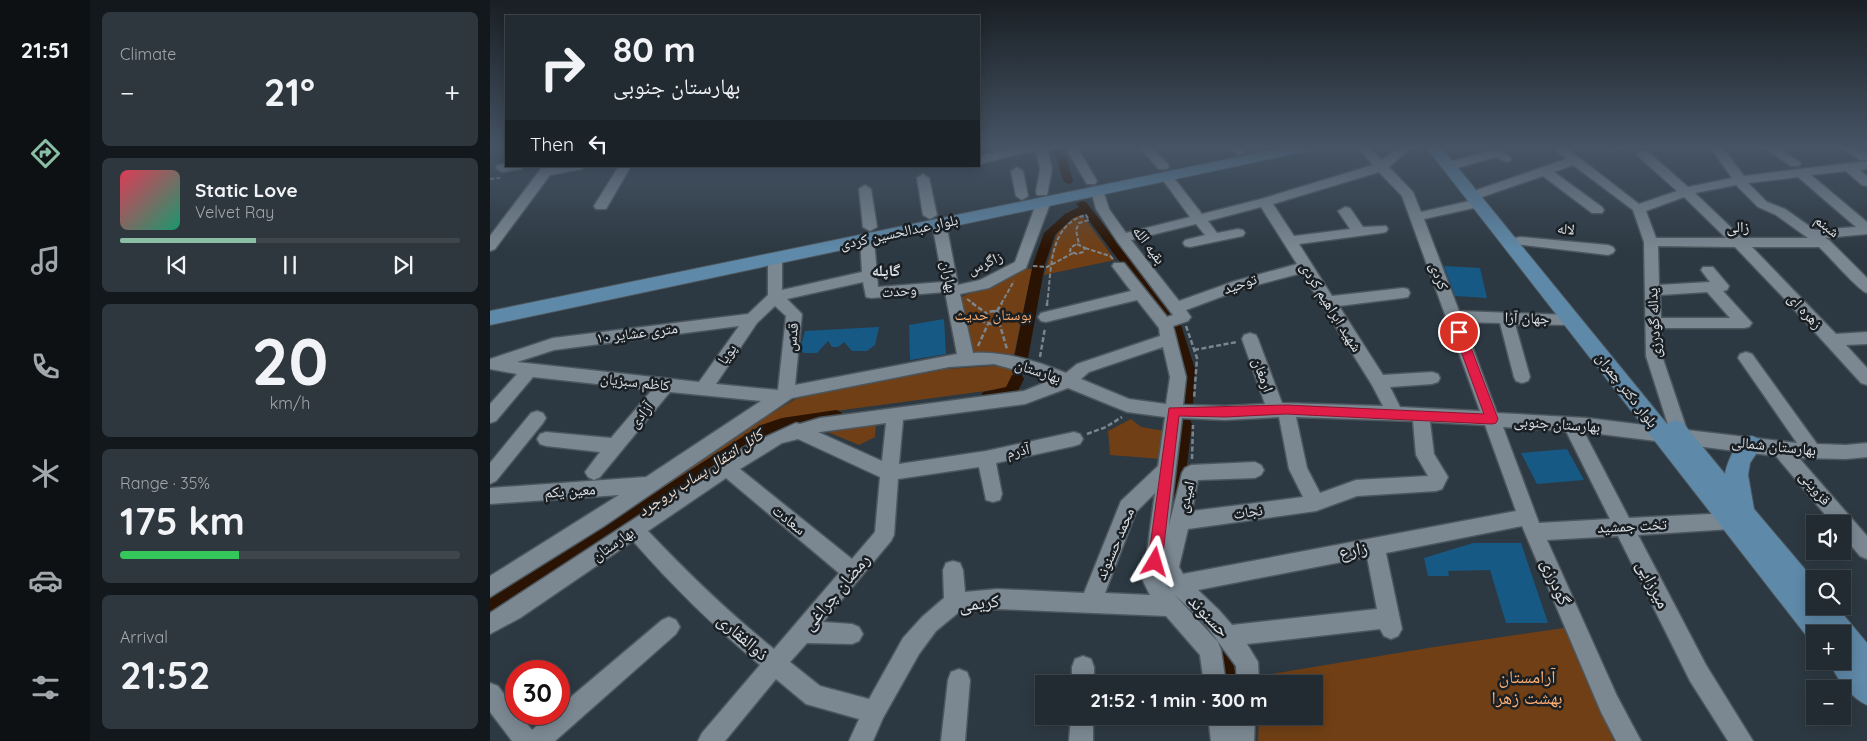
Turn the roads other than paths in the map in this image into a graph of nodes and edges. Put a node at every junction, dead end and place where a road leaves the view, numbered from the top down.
1 (539, 182) edge
2 (616, 182) edge
3 (924, 182) edge
4 (1019, 182) edge
5 (1045, 182) edge
6 (1091, 182) edge
7 (1115, 182) edge
8 (1173, 182) edge
9 (1333, 182) edge
10 (1395, 182) edge
11 (1465, 182) edge
12 (1469, 182) edge
13 (1520, 182) edge
14 (1559, 182) edge
15 (1603, 182) edge
16 (1676, 182) edge
17 (1730, 182) edge
18 (1741, 182) edge
19 (1813, 182) edge
20 (1094, 186) junction
21 (865, 189) dead end
22 (1687, 191) junction
23 (1022, 196) junction
24 (1043, 196) junction
25 (1480, 198) junction
26 (1265, 202) junction
27 (601, 206) dead end
28 (1637, 208) junction
29 (1346, 210) dead end
30 (1597, 210) dead end
31 (1416, 217) junction
32 (1199, 218) junction
33 (935, 219) junction
34 (1381, 228) dead end
35 (1867, 230) edge
36 (1359, 232) junction
37 (869, 233) junction
38 (1238, 233) dead end
39 (1122, 238) junction
40 (1214, 238) junction
41 (1819, 239) junction
42 (1290, 241) junction
43 (1520, 241) junction
44 (1651, 242) junction
45 (1190, 243) dead end
46 (1742, 243) junction
47 (490, 246) edge
48 (1608, 250) dead end
49 (776, 257) junction
50 (1120, 266) road end
51 (1306, 267) junction
52 (1708, 270) dead end
53 (1860, 271) edge
54 (870, 275) junction
55 (1717, 287) junction
56 (1867, 288) edge
57 (952, 289) junction
58 (1652, 290) junction
59 (1403, 293) dead end
60 (1141, 294) junction
61 (775, 297) junction
62 (1328, 302) junction
63 (490, 306) edge
64 (1180, 312) junction
65 (1454, 316) junction
66 (1046, 317) dead end
67 (490, 318) edge
68 (1506, 318) junction
69 (752, 319) junction
70 (1570, 320) junction
71 (1653, 323) junction
72 (1166, 332) junction
73 (1867, 338) edge
74 (1250, 339) road end
75 (1832, 340) junction
76 (1746, 358) dead end
77 (969, 359) junction
78 (491, 363) edge
79 (529, 371) junction
80 (1522, 377) dead end
81 (1432, 378) dead end
82 (1867, 379) edge
83 (1068, 381) junction
84 (1379, 382) junction
85 (666, 385) junction
86 (703, 389) junction
87 (784, 395) junction
88 (1281, 410) junction
89 (1174, 412) junction
90 (1395, 413) junction
91 (896, 414) junction
92 (1421, 415) junction
93 (490, 416) edge
94 (537, 418) dead end
95 (1492, 419) junction
96 (1571, 424) junction
97 (796, 430) junction
98 (1671, 435) junction
99 (546, 439) dead end
100 (1074, 439) road end
101 (1751, 445) junction
102 (616, 446) junction
103 (1782, 450) junction
104 (1867, 450) edge
105 (1812, 451) junction
106 (986, 458) junction
107 (726, 468) junction
108 (1166, 469) junction
109 (1255, 470) dead end
110 (594, 472) dead end
111 (890, 472) junction
112 (490, 476) edge
113 (650, 485) junction
114 (993, 494) dead end
115 (490, 496) edge
116 (1316, 503) junction
117 (1738, 518) junction
118 (1180, 521) junction
119 (1531, 525) junction
120 (1624, 527) junction
121 (634, 529) junction
122 (1375, 546) junction
123 (1867, 550) edge
124 (953, 570) dead end
125 (853, 572) junction
126 (1178, 584) junction
127 (490, 587) edge
128 (1806, 590) edge
129 (955, 602) junction
130 (1091, 602) junction
131 (1170, 606) junction
132 (1827, 615) edge
133 (490, 624) edge
134 (1815, 625) edge
135 (1835, 625) edge
136 (669, 627) dead end
137 (802, 632) junction
138 (852, 634) dead end
139 (1228, 636) junction
140 (1851, 645) edge
141 (775, 664) junction
142 (1867, 664) edge
143 (1850, 670) edge
144 (1213, 675) edge
145 (1248, 675) edge
146 (959, 680) dead end
147 (1867, 691) edge
148 (490, 694) edge
149 (874, 712) junction
150 (1082, 725) edge
151 (1220, 725) edge
152 (1243, 725) edge
153 (526, 741) edge
154 (537, 741) edge
155 (710, 741) edge
156 (861, 741) edge
157 (953, 741) edge
158 (1081, 741) edge
159 (1223, 741) edge
160 (1242, 741) edge
161 (1629, 741) edge
162 (1741, 741) edge

1 - 47 street
2 - 27 street
3 - 33 street, بهاران
4 - 23 street
5 - 24 street, زاگرس
6 - 20 street
7 - 20 main road, بلوار عبدالحسین کردی
8 - 32 street
9 - 26 street
10 - 31 street, کردی
11 - 25 main road, بلوار دکتر چمران
12 - 25 main road, بلوار دکتر چمران
13 - 25 street
14 - 30 street
15 - 28 street
16 - 22 street, زهره ای
17 - 22 street
18 - 41 street, شبنم
19 - 35 street
20 - 24 main road, بلوار عبدالحسین کردی
20 - 39 street, بقیه الله
21 - 37 street, وحدت
22 - 28 street
22 - 46 street, زهره ای
23 - 24 main road, بلوار عبدالحسین کردی
23 - 33 main road, بلوار عبدالحسین کردی
24 - 33 main road, بلوار عبدالحسین کردی
24 - 57 street, زاگرس
25 - 31 street
25 - 43 main road, بلوار دکتر چمران
25 - 70 main road, بلوار دکتر چمران
26 - 32 street
26 - 42 street, شهید ابراهیم کردی
28 - 44 street, یداله گودرزی
29 - 36 street
31 - 65 street, کردی
32 - 39 street
32 - 40 street
33 - 37 main road, بلوار عبدالحسین کردی
33 - 57 street, بهاران
34 - 36 street
35 - 41 street, زالی
36 - 42 street
37 - 49 main road, بلوار عبدالحسین کردی
37 - 54 street, وحدت
37 - 63 main road, بلوار عبدالحسین کردی
38 - 40 street
39 - 64 street, بقیه الله
40 - 45 street
41 - 46 street, زالی
41 - 53 street, شبنم
42 - 51 street, شهید ابراهیم کردی
43 - 48 street, لاله
43 - 98 main road, بلوار دکتر چمران
44 - 46 street, زالی
44 - 58 street, یداله گودرزی
46 - 75 street, زهره ای
49 - 61 street
49 - 67 main road, بلوار عبدالحسین کردی
50 - 60 street
51 - 62 street, شهید ابراهیم کردی
51 - 64 street, توحید
52 - 55 street
53 - 56 street, شبنم
54 - 57 street, وحدت
54 - 61 street
55 - 58 street
55 - 71 street
57 - 77 street, بهاران
58 - 71 street, یداله گودرزی
59 - 62 street
60 - 66 street
60 - 72 street
61 - 69 street
61 - 87 street, قدس
62 - 84 street, شهید ابراهیم کردی
64 - 72 street, توحید
65 - 68 street, جهان آرا
65 - 95 street, کردی
68 - 70 street, جهان آرا
68 - 80 street
69 - 78 street, ۱۰ متری عشایر
69 - 86 street, پویا
70 - 98 main road, بلوار دکتر چمران
71 - 98 street, یداله گودرزی
72 - 83 street, توحید
72 - 89 street, حسنوند
73 - 75 street
74 - 88 street, ارمغان
75 - 82 street, زهره ای
76 - 105 street
77 - 83 street, بهارستان
77 - 87 street, بهارستان
78 - 79 street, کاظم سبزیان
79 - 85 street, کاظم سبزیان
79 - 93 street
81 - 84 street
83 - 89 street, بهارستان جنوبی
83 - 91 street, بهارستان
84 - 90 street, شهید ابراهیم کردی
85 - 86 street, کاظم سبزیان
85 - 102 street, آزادی
86 - 87 street, کاظم سبزیان
87 - 113 street, بهارستان
88 - 89 street, بهارستان جنوبی
88 - 90 street, بهارستان جنوبی
88 - 116 street
89 - 108 street, حسنوند
90 - 92 street, بهارستان جنوبی
91 - 97 street, بهارستان
91 - 111 street, رمضان چراغی
92 - 95 street, بهارستان جنوبی
92 - 116 street, نجات
94 - 112 street
95 - 96 street, بهارستان جنوبی
95 - 119 street, گودرزی
96 - 98 street, بهارستان جنوبی
96 - 120 street, میرزایی
97 - 107 street, بهارستان
97 - 111 street
98 - 101 street, بهارستان شمالی
98 - 117 main road, بلوار دکتر چمران
99 - 102 street
100 - 106 street, آذرم
101 - 103 street, بهارستان شمالی
101 - 117 main road
102 - 110 street, آزادی
103 - 105 street, بهارستان شمالی
103 - 123 street, قزوینی
104 - 105 street, بهارستان شمالی
106 - 111 street, آذرم
106 - 114 street
107 - 121 street, بهارستان
107 - 125 street, سعادت
108 - 130 street, محمد حسنوند
108 - 131 street, حسنوند
109 - 118 street, امیدی
111 - 125 street, رمضان چراغی
113 - 115 street, معین یکم
113 - 127 street, بهارستان
116 - 118 street, نجات
117 - 120 street, تخت جمشید
117 - 128 main road, بلوار دکتر چمران
117 - 134 main road, بلوار دکتر چمران
118 - 126 street, حسنوند
119 - 120 street, تخت جمشید
119 - 122 street, زارع
119 - 161 street, گودرزی
120 - 162 street, میرزایی
121 - 133 street, بهارستان
121 - 141 street, ذوالفقاری
122 - 126 street, زارع
122 - 139 street
124 - 129 street
125 - 137 street, رمضان چراغی
126 - 139 street, حسنوند
129 - 130 street, کریمی
129 - 149 street, کریمی
130 - 131 street, کریمی
131 - 144 street, حسنوند
132 - 135 main road
136 - 154 street
137 - 138 street
137 - 141 street, رمضان چراغی
139 - 145 street, حسنوند
140 - 142 main road
141 - 149 street, ذوالفقاری
141 - 155 street, رمضان چراغی
143 - 147 main road
146 - 157 street
148 - 153 street
149 - 156 street, کریمی
150 - 158 street
151 - 159 street
152 - 160 street

